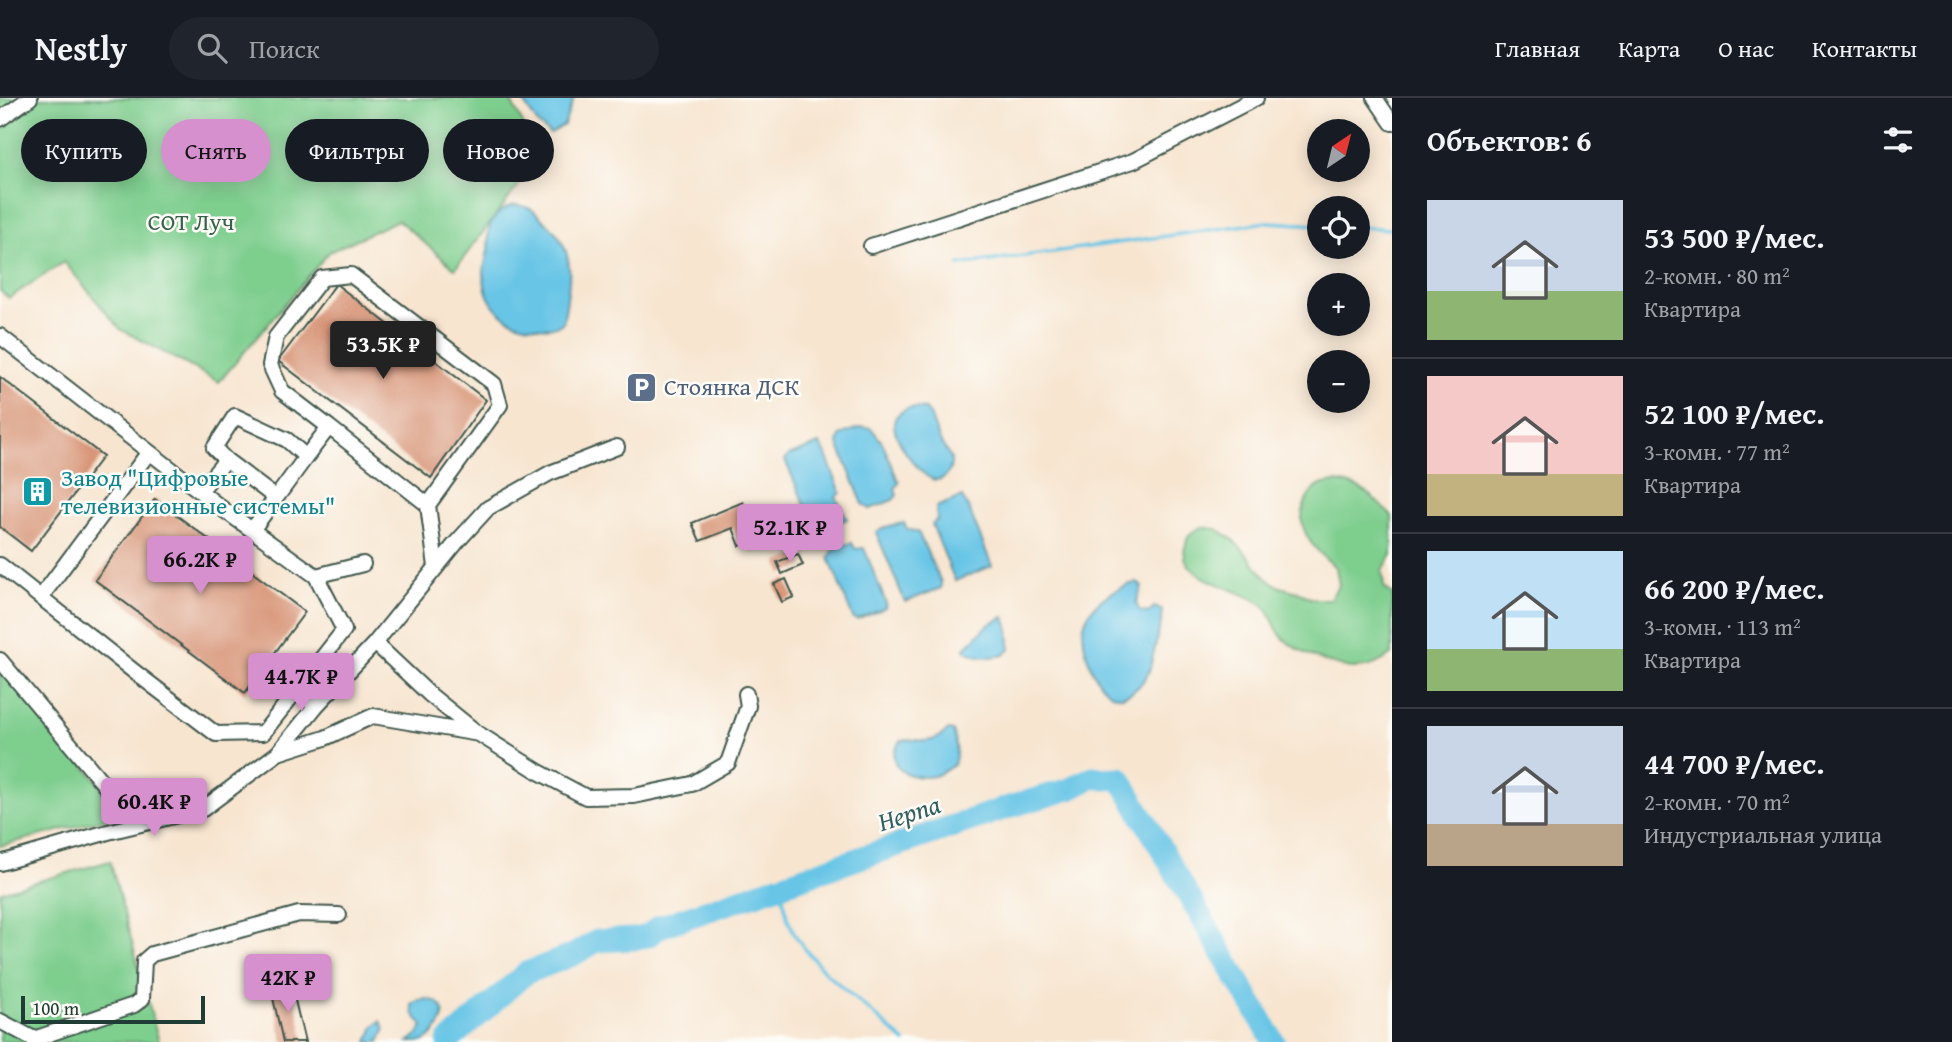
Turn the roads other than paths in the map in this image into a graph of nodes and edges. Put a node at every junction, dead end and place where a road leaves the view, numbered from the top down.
1 (30, 98) edge
2 (1256, 98) edge
3 (1375, 98) edge
4 (0, 119) edge
5 (1392, 123) edge
6 (871, 246) dead end
7 (0, 337) edge
8 (329, 427) junction
9 (617, 447) dead end
10 (149, 452) junction
11 (306, 457) junction
12 (226, 460) junction
13 (200, 491) junction
14 (276, 498) junction
15 (428, 505) junction
16 (252, 530) junction
17 (363, 564) dead end
18 (0, 565) edge
19 (436, 567) junction
20 (316, 576) junction
21 (41, 597) junction
22 (374, 643) junction
23 (0, 660) edge
24 (296, 691) junction
25 (746, 694) dead end
26 (316, 706) junction
27 (479, 734) junction
28 (278, 753) junction
29 (137, 824) junction
30 (0, 863) edge
31 (339, 915) dead end
32 (0, 1021) edge
33 (34, 1040) edge

1 - 4 street
2 - 6 street
3 - 5 street
7 - 10 street
8 - 11 street
8 - 15 street
8 - 15 street
9 - 19 street
10 - 13 street
10 - 21 street
11 - 12 street
11 - 14 street
12 - 13 street
12 - 14 street
13 - 16 street
14 - 16 street
15 - 19 street
16 - 20 street
17 - 20 street
18 - 21 street
19 - 22 street
20 - 24 street
21 - 24 street
22 - 26 street
22 - 27 street
23 - 29 street
24 - 26 street
25 - 27 street
26 - 28 street
27 - 28 street
28 - 29 street
29 - 30 street
31 - 33 street
32 - 33 street

